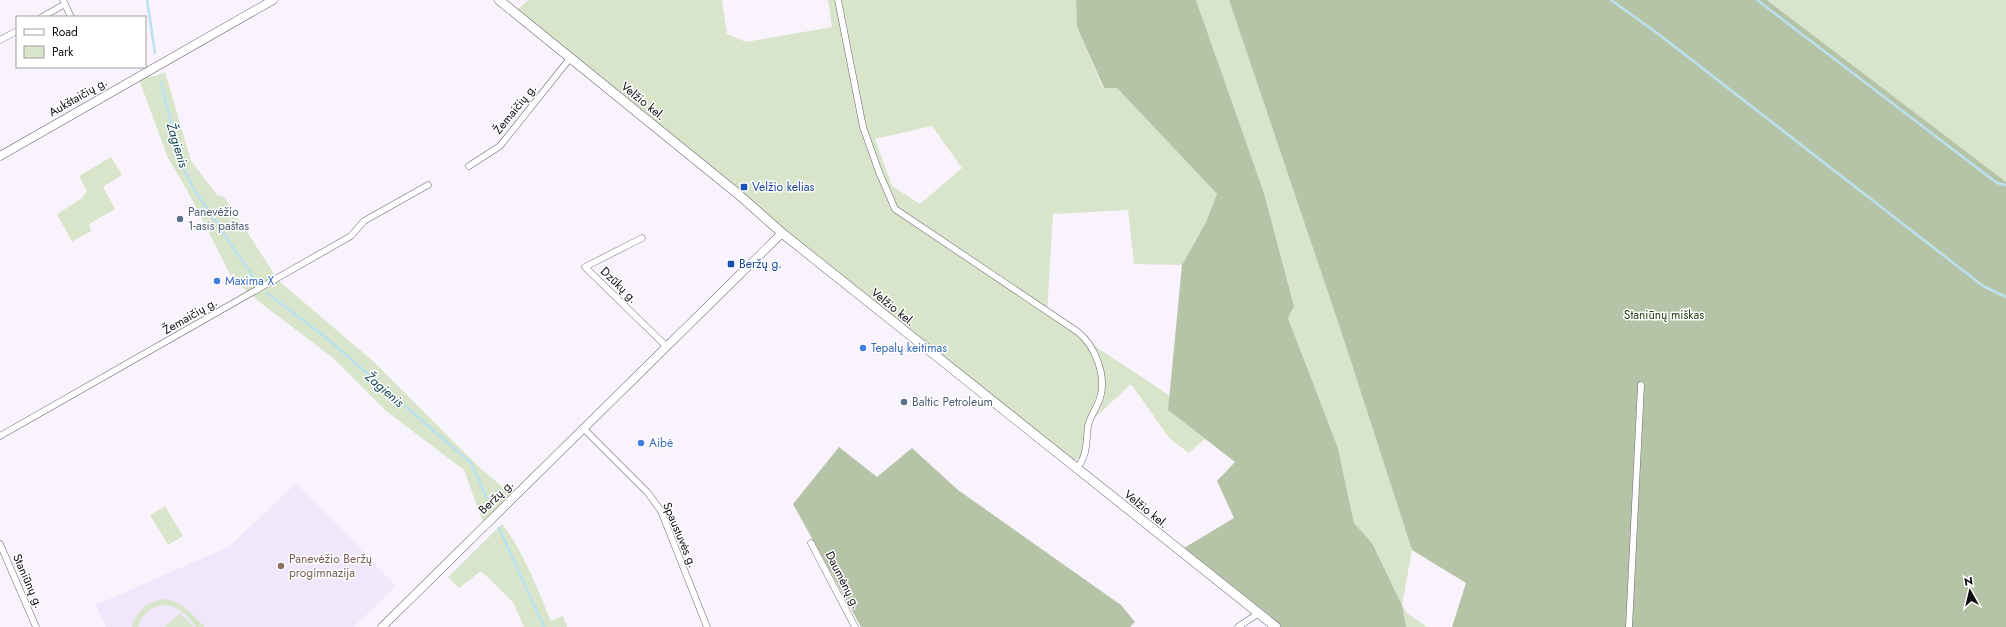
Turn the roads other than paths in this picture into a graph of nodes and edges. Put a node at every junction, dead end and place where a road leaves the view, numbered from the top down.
1 (273, 0) edge
2 (499, 0) edge
3 (838, 0) edge
4 (64, 2) edge
5 (43, 16) edge
6 (71, 16) edge
7 (16, 32) edge
8 (0, 40) edge
9 (571, 57) junction
10 (0, 156) edge
11 (469, 166) dead end
12 (428, 185) dead end
13 (782, 234) junction
14 (642, 238) dead end
15 (666, 346) junction
16 (1641, 385) dead end
17 (583, 428) junction
18 (0, 436) edge
19 (1076, 469) junction
20 (811, 543) dead end
21 (0, 544) edge
22 (1259, 613) junction
23 (36, 627) edge
24 (382, 627) edge
25 (707, 627) edge
26 (855, 627) edge
27 (1238, 627) edge
28 (1276, 627) edge
29 (1629, 627) edge

1 - 10 main road, Aukštaičių g.
2 - 9 main road, Velžio kel.
3 - 19 street
4 - 5 street
4 - 6 street
7 - 8 street
9 - 11 street, Žemaičių g.
9 - 13 main road, Velžio kel.
12 - 18 street, Žemaičių g.
13 - 15 main road, Beržų g.
13 - 19 main road, Velžio kel.
14 - 15 street, Dzūkų g.
15 - 17 main road, Beržų g.
16 - 29 street
17 - 24 main road, Beržų g.
17 - 25 street, Spaustuvės g.
19 - 22 main road, Velžio kel.
20 - 26 street, Daumėnų g.
21 - 23 street, Staniūnų g.
22 - 27 street
22 - 28 main road, Velžio kel.

